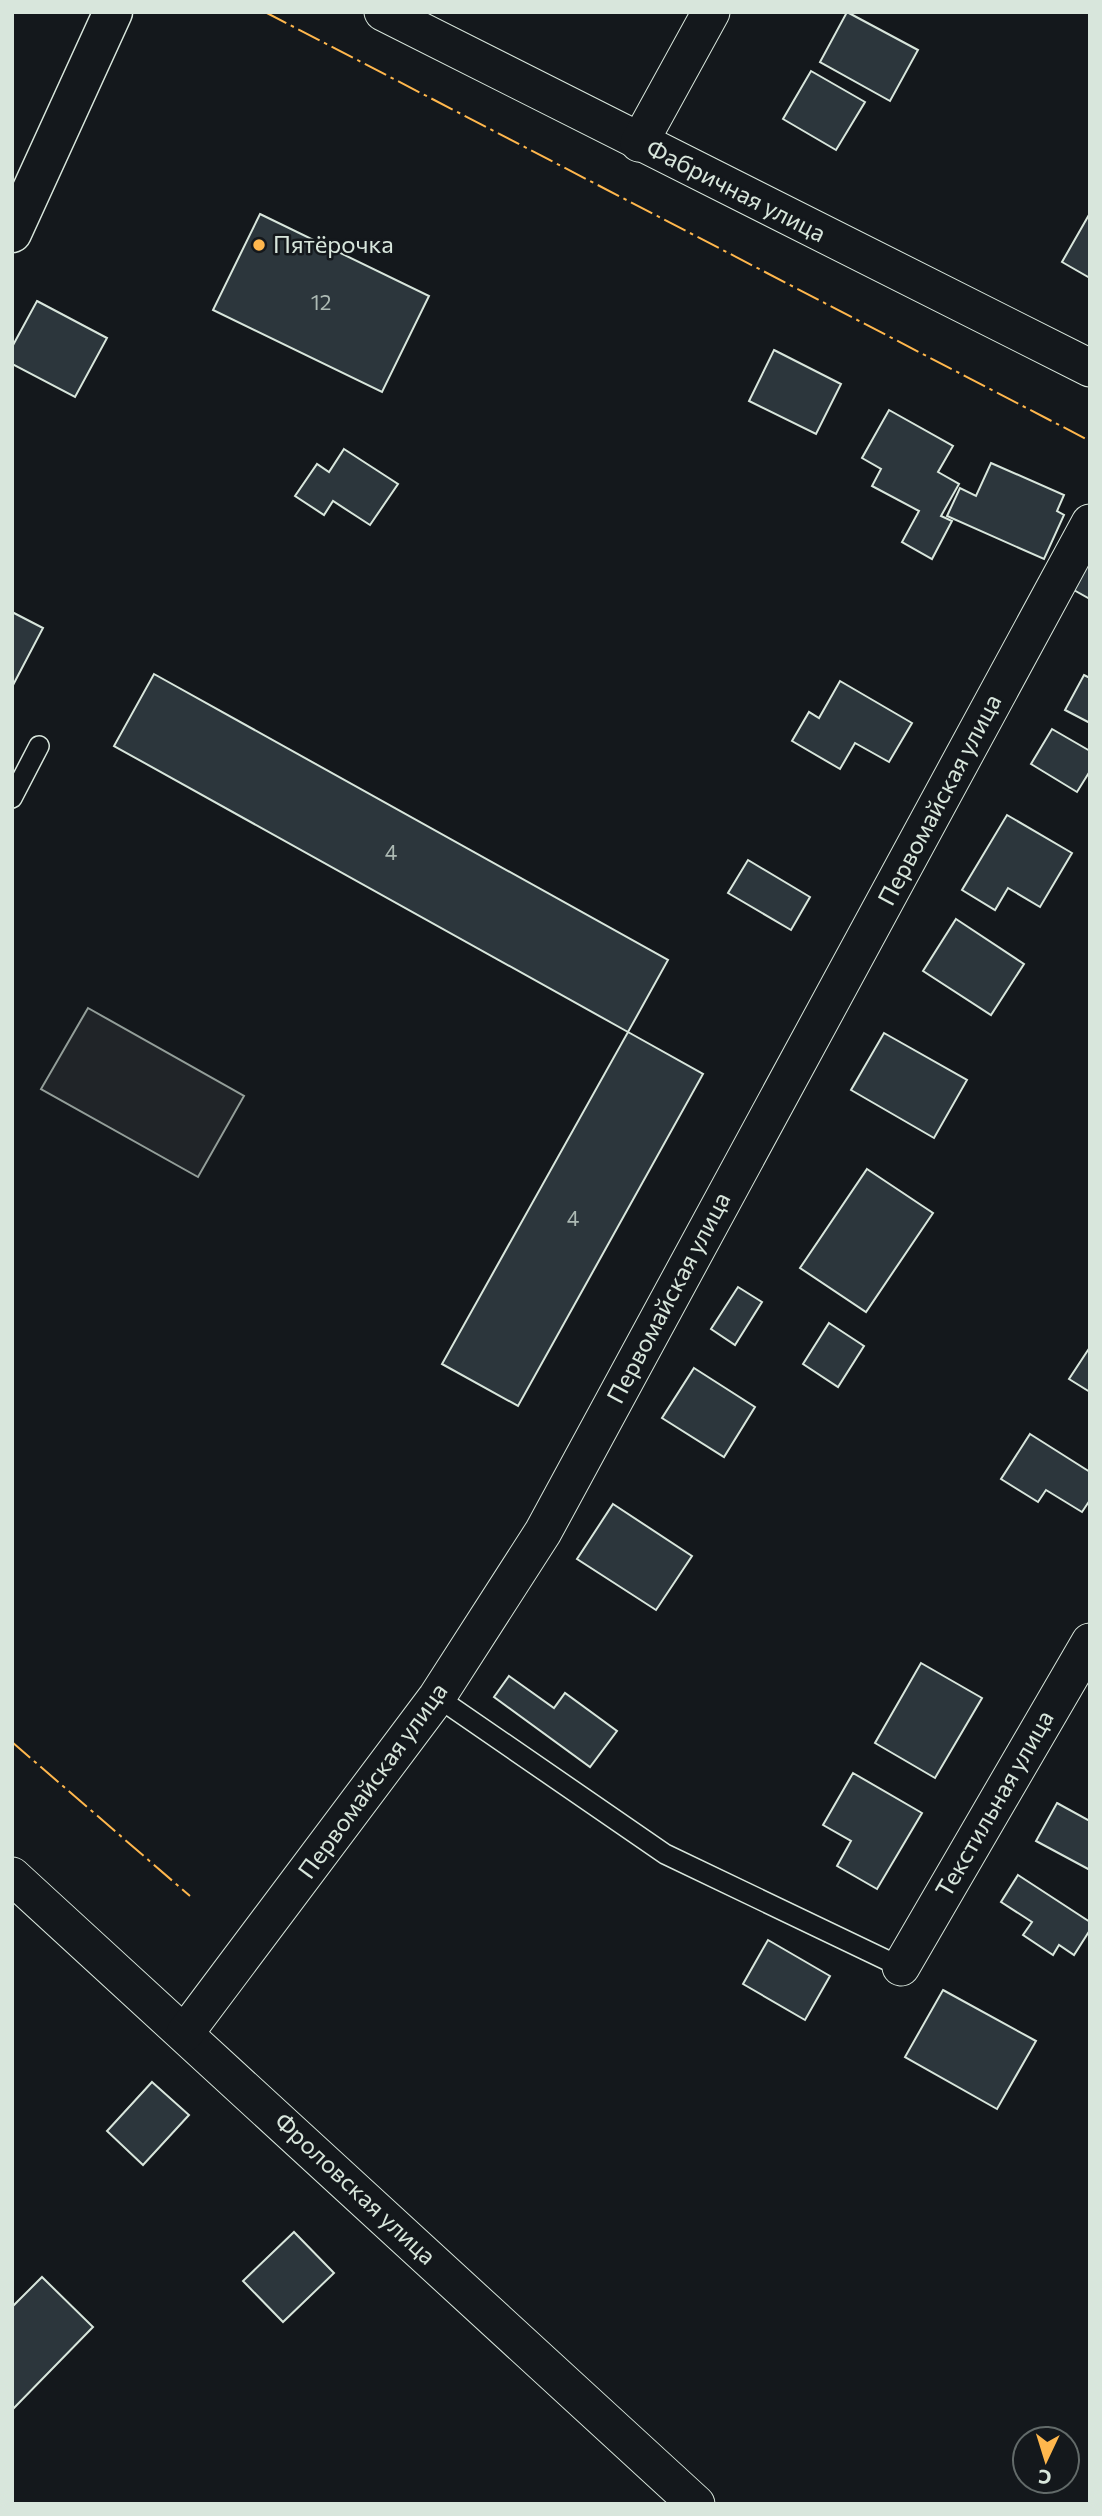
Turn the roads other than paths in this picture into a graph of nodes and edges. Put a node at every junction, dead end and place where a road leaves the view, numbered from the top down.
1 (113, 12) edge
2 (383, 12) edge
3 (711, 12) edge
4 (639, 143) junction
5 (12, 233) edge
6 (1090, 368) edge
7 (1090, 523) edge
8 (39, 746) dead end
9 (12, 798) edge
10 (1090, 1642) edge
11 (437, 1697) junction
12 (12, 1875) edge
13 (901, 1967) joint
14 (185, 2033) junction
15 (696, 2504) edge

1 - 5 street
2 - 4 street, Фабричная улица
3 - 4 street
4 - 6 street, Фабричная улица
7 - 11 street, Первомайская улица
8 - 9 lane
10 - 13 street, Текстильная улица
11 - 13 lane
11 - 14 street, Первомайская улица
12 - 14 street, Фроловская улица
14 - 15 street, Фроловская улица

